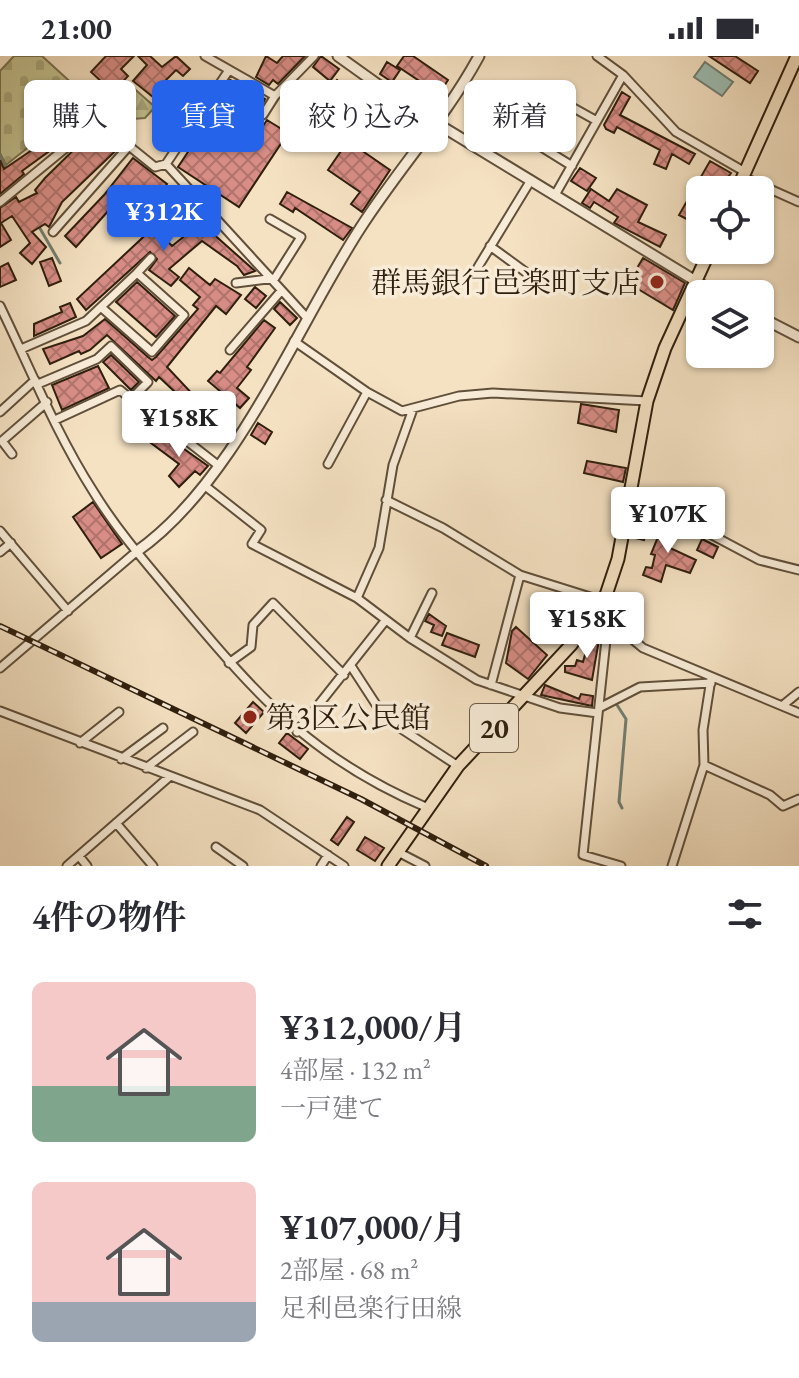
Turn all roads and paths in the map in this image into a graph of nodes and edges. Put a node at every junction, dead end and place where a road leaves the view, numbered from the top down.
1 (205, 56) edge
2 (314, 56) edge
3 (338, 56) edge
4 (479, 56) edge
5 (597, 56) edge
6 (797, 56) edge
7 (229, 70) junction
8 (623, 75) junction
9 (373, 80) edge
10 (275, 96) junction
11 (448, 106) edge
12 (264, 113) edge
13 (597, 121) junction
14 (448, 131) edge
15 (61, 152) edge
16 (416, 152) edge
17 (166, 164) junction
18 (572, 166) junction
19 (744, 175) junction
20 (531, 180) junction
21 (555, 195) junction
22 (0, 202) edge
23 (799, 202) edge
24 (270, 219) dead end
25 (53, 232) dead end
26 (490, 246) junction
27 (151, 258) dead end
28 (478, 267) dead end
29 (137, 273) junction
30 (531, 276) dead end
31 (272, 280) junction
32 (692, 280) edge
33 (236, 283) dead end
34 (281, 291) junction
35 (686, 302) edge
36 (0, 306) edge
37 (102, 308) junction
38 (308, 319) junction
39 (774, 324) edge
40 (799, 337) edge
41 (294, 341) junction
42 (21, 349) junction
43 (230, 350) dead end
44 (37, 382) junction
45 (367, 392) junction
46 (647, 401) junction
47 (47, 402) junction
48 (413, 409) junction
49 (0, 412) edge
50 (55, 420) junction
51 (164, 423) dead end
52 (12, 454) dead end
53 (328, 464) dead end
54 (219, 466) junction
55 (204, 485) junction
56 (631, 492) junction
57 (386, 500) junction
58 (0, 531) edge
59 (11, 543) junction
60 (0, 552) edge
61 (136, 552) junction
62 (799, 570) edge
63 (520, 575) junction
64 (432, 593) dead end
65 (357, 598) junction
66 (604, 598) junction
67 (68, 611) junction
68 (608, 619) junction
69 (385, 621) junction
70 (410, 638) junction
71 (229, 663) junction
72 (351, 666) junction
73 (0, 668) edge
74 (344, 675) junction
75 (711, 681) junction
76 (491, 685) junction
77 (799, 692) edge
78 (523, 697) junction
79 (782, 706) junction
80 (0, 711) edge
81 (598, 711) junction
82 (119, 712) dead end
83 (799, 713) edge
84 (163, 728) dead end
85 (193, 732) dead end
86 (297, 732) junction
87 (80, 743) junction
88 (121, 759) junction
89 (704, 765) junction
90 (458, 766) junction
91 (146, 768) junction
92 (169, 777) junction
93 (799, 799) edge
94 (428, 808) junction
95 (116, 823) junction
96 (216, 847) dead end
97 (398, 852) junction
98 (328, 855) junction
99 (79, 856) junction
100 (67, 866) edge
101 (87, 866) edge
102 (153, 866) edge
103 (243, 866) edge
104 (321, 866) edge
105 (344, 866) edge
106 (388, 866) edge
107 (425, 866) edge
108 (621, 866) edge
109 (672, 866) edge

1 - 7 street
2 - 10 street
3 - 9 street
4 - 11 street
5 - 8 street
6 - 19 main road
7 - 10 street
7 - 17 street
8 - 13 street
8 - 19 street
10 - 12 street
13 - 18 street
13 - 18 street
14 - 20 street
15 - 22 street
16 - 38 street
17 - 25 street
17 - 31 street
18 - 21 street
19 - 23 street
20 - 21 street
20 - 26 street
21 - 32 street
24 - 31 street
26 - 28 street
26 - 30 street
27 - 29 street
29 - 37 street
29 - 37 street
31 - 33 street
31 - 34 street
34 - 38 street
34 - 43 street
35 - 46 main road, 20
36 - 42 street
37 - 42 street
38 - 41 street
39 - 40 street
41 - 45 street
41 - 54 street
42 - 44 street
44 - 47 street
44 - 49 street
44 - 50 street
45 - 48 street
45 - 53 street
46 - 48 street
46 - 56 main road, 20
47 - 50 street
47 - 52 street
48 - 57 street
50 - 61 street
51 - 54 street
54 - 55 street
55 - 61 street
55 - 65 street
56 - 62 street
56 - 66 main road, 20
57 - 63 street
57 - 65 street
58 - 59 street
59 - 60 street
59 - 67 street
61 - 67 street
61 - 71 street
63 - 66 street
63 - 76 street
64 - 70 street
65 - 69 street
66 - 68 street
66 - 78 main road, 20
67 - 73 street
68 - 75 street
68 - 81 street
69 - 70 street
69 - 72 street
70 - 76 street
71 - 74 street
71 - 86 street
72 - 74 street
72 - 90 street
74 - 86 street
75 - 79 street
75 - 81 street
75 - 89 street
76 - 78 street
77 - 79 street
78 - 81 street
78 - 90 main road, 20
79 - 83 street
80 - 87 street
81 - 108 street
82 - 87 street
84 - 88 street
85 - 91 street
86 - 94 street
87 - 88 street
88 - 91 street
89 - 93 street
89 - 109 street
90 - 94 main road, 20
91 - 92 street
92 - 95 street
92 - 98 street
94 - 97 main road, 20
95 - 99 street
95 - 102 street
96 - 103 street
97 - 106 main road, 20
97 - 107 street
98 - 104 street
98 - 105 street
99 - 100 street
99 - 101 street

